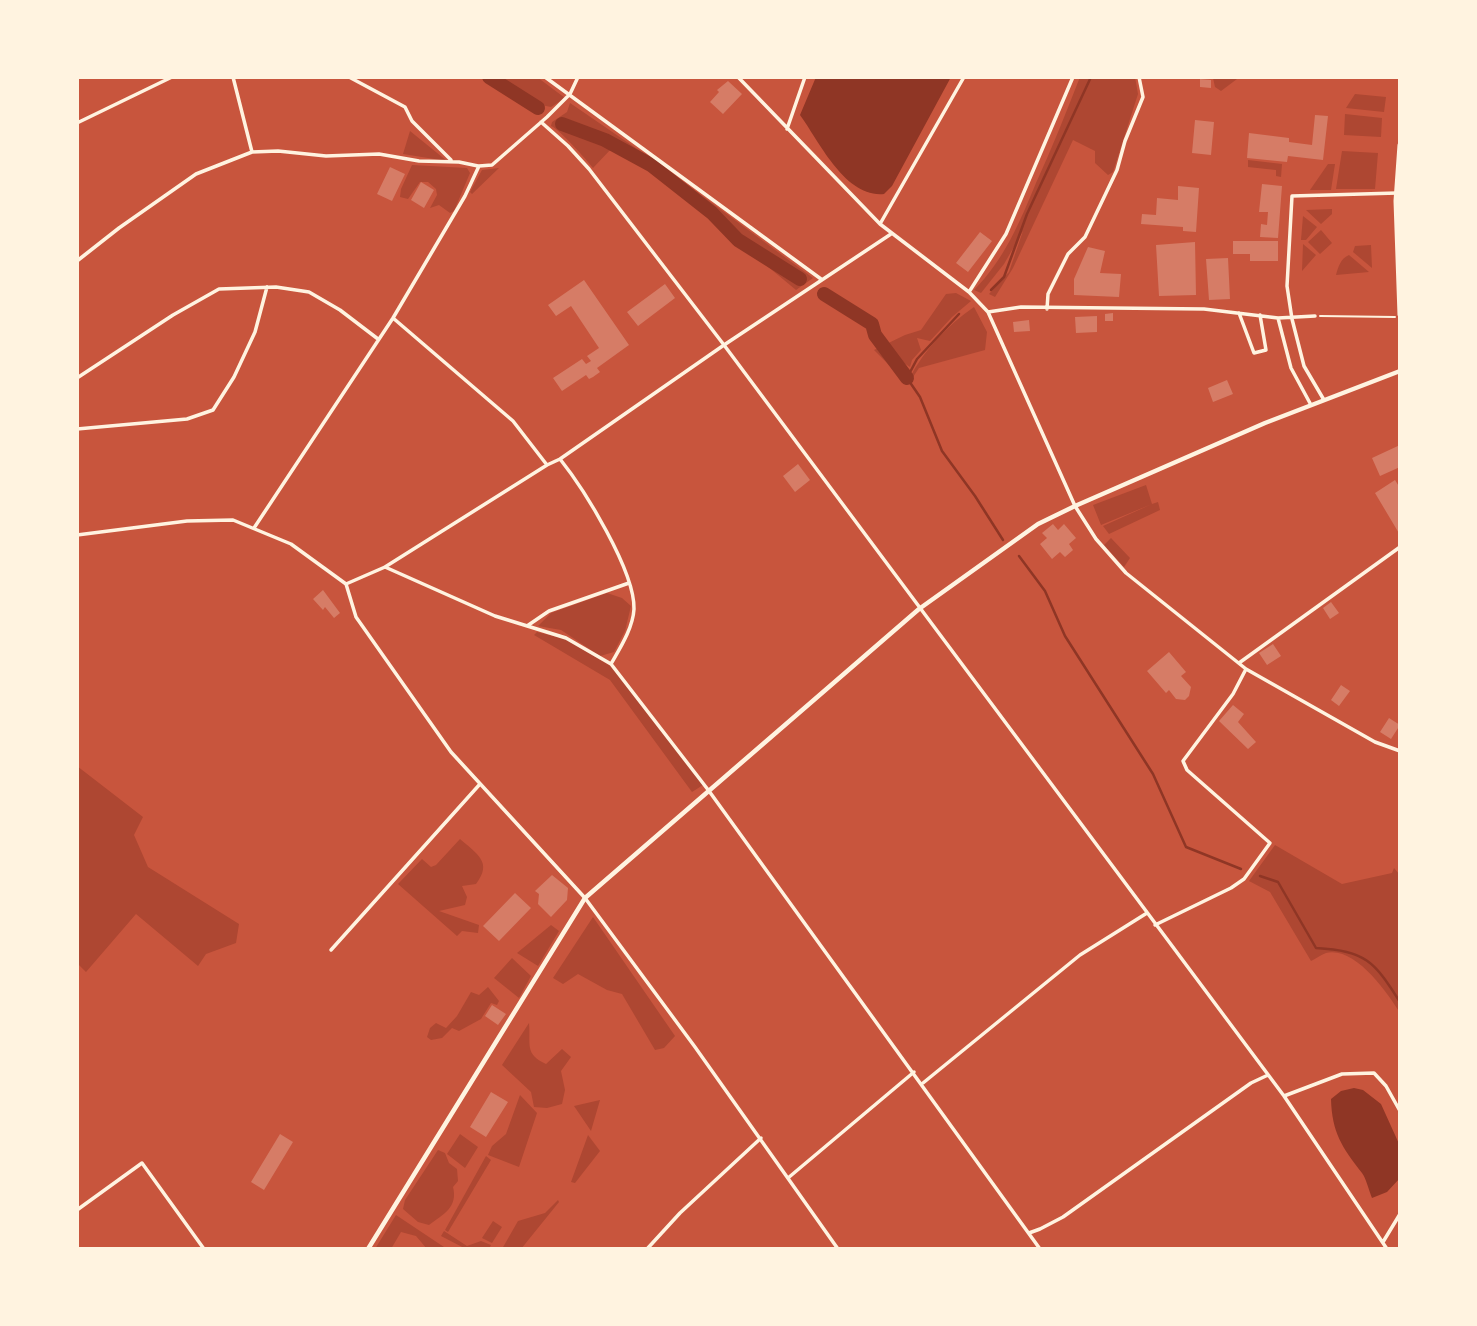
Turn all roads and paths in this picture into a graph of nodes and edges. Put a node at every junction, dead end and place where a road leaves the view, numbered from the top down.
1 (173, 77) edge
2 (233, 77) edge
3 (349, 77) edge
4 (545, 77) edge
5 (578, 77) edge
6 (738, 77) edge
7 (805, 77) edge
8 (964, 77) edge
9 (1073, 77) edge
10 (1139, 77) edge
11 (569, 94) junction
12 (541, 122) junction
13 (77, 123) edge
14 (787, 129) junction
15 (1400, 145) edge
16 (252, 152) junction
17 (453, 162) junction
18 (479, 166) junction
19 (1397, 193) junction
20 (880, 224) junction
21 (891, 234) junction
22 (77, 261) edge
23 (821, 279) junction
24 (267, 287) junction
25 (969, 292) junction
26 (1047, 309) junction
27 (988, 312) junction
28 (1239, 313) junction
29 (1260, 316) junction
30 (1315, 316) joint
31 (1400, 316) edge
32 (393, 318) junction
33 (1278, 318) junction
34 (1292, 318) junction
35 (378, 339) junction
36 (724, 345) junction
37 (1400, 371) edge
38 (77, 378) edge
39 (1324, 400) junction
40 (1311, 405) junction
41 (77, 429) edge
42 (560, 459) junction
43 (547, 465) junction
44 (1075, 506) junction
45 (254, 528) junction
46 (77, 535) edge
47 (1400, 547) edge
48 (385, 567) junction
49 (629, 583) junction
50 (346, 584) junction
51 (919, 609) junction
52 (527, 626) junction
53 (1239, 663) junction
54 (611, 664) junction
55 (1247, 669) junction
56 (1400, 751) edge
57 (480, 784) junction
58 (709, 791) junction
59 (585, 898) junction
60 (1147, 913) junction
61 (1156, 925) junction
62 (331, 950) dead end
63 (914, 1072) junction
64 (1268, 1075) junction
65 (923, 1084) junction
66 (1284, 1096) junction
67 (1400, 1111) edge
68 (761, 1138) junction
69 (788, 1178) junction
70 (77, 1210) edge
71 (1400, 1214) edge
72 (1029, 1233) junction
73 (1382, 1242) junction
74 (204, 1249) edge
75 (368, 1249) edge
76 (647, 1249) edge
77 (838, 1249) edge
78 (1040, 1249) edge
79 (1387, 1249) edge

1 - 13 street
2 - 16 street
3 - 17 street
4 - 11 street
5 - 11 street
6 - 14 street
7 - 14 street
8 - 20 street
9 - 25 street
10 - 26 street
11 - 12 street
11 - 23 street
12 - 18 street
12 - 36 street
14 - 20 street
15 - 19 main road
16 - 17 street
16 - 22 street
17 - 18 street
18 - 32 street
19 - 31 main road
19 - 34 street
20 - 21 street
21 - 23 street
21 - 25 street
23 - 36 street
24 - 35 street
24 - 38 street
24 - 41 street
25 - 27 street
26 - 27 street
26 - 28 street
27 - 44 street
28 - 29 street
28 - 29 street
29 - 33 street
30 - 31 path
30 - 34 street
32 - 35 street
32 - 43 street
33 - 34 street
33 - 40 street
34 - 39 street
35 - 45 street
36 - 42 street
36 - 51 street
37 - 39 street
39 - 40 street
40 - 44 street
42 - 43 street
42 - 49 street
43 - 48 street
44 - 51 street
44 - 53 street
45 - 46 street
45 - 50 street
47 - 53 street
48 - 50 street
48 - 52 street
49 - 52 street
49 - 54 street
50 - 57 street
51 - 58 street
51 - 60 street
52 - 54 street
53 - 55 street
54 - 58 street
55 - 56 street
55 - 61 street
57 - 59 street
57 - 62 street
58 - 59 street
58 - 63 street
59 - 68 street
59 - 75 street
60 - 61 street
60 - 65 street
61 - 64 street
63 - 65 street
63 - 69 street
64 - 66 street
64 - 72 street
65 - 72 street
66 - 67 street
66 - 73 street
68 - 69 street
68 - 76 street
69 - 77 street
70 - 74 street
71 - 73 street
72 - 78 street
73 - 79 street

